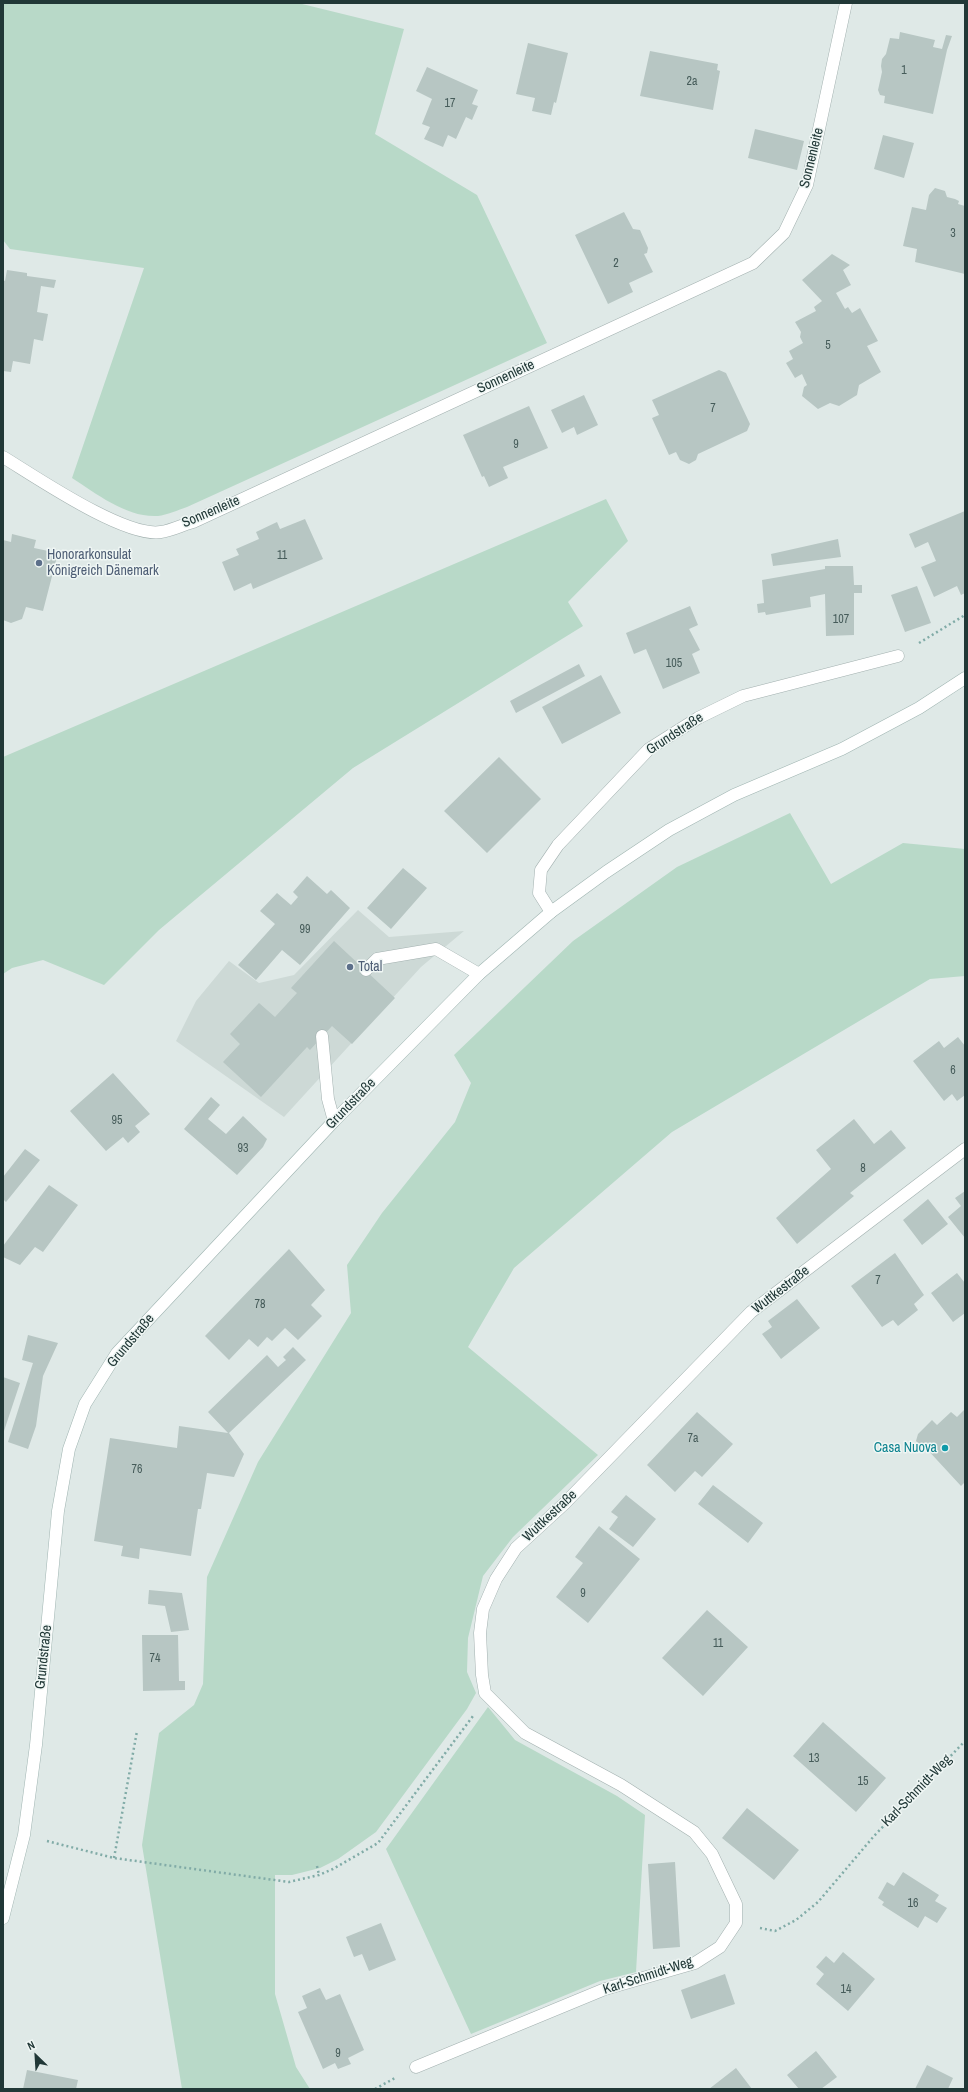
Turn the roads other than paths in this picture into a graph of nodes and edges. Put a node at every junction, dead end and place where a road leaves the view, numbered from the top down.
1 (846, 3) edge
2 (3, 457) edge
3 (898, 656) road end
4 (965, 678) edge
5 (551, 912) junction
6 (366, 970) dead end
7 (479, 974) junction
8 (322, 1036) dead end
9 (334, 1121) junction
10 (965, 1149) edge
11 (3, 1918) edge
12 (736, 1923) joint
13 (416, 2067) dead end

1 - 2 street, Sonnenleite
3 - 5 street, Grundstraße
4 - 5 street, Grundstraße
5 - 7 street, Grundstraße
6 - 7 street
7 - 9 street, Grundstraße
8 - 9 street
9 - 11 street, Grundstraße
10 - 12 street, Wuttkestraße
12 - 13 street, Karl-Schmidt-Weg

